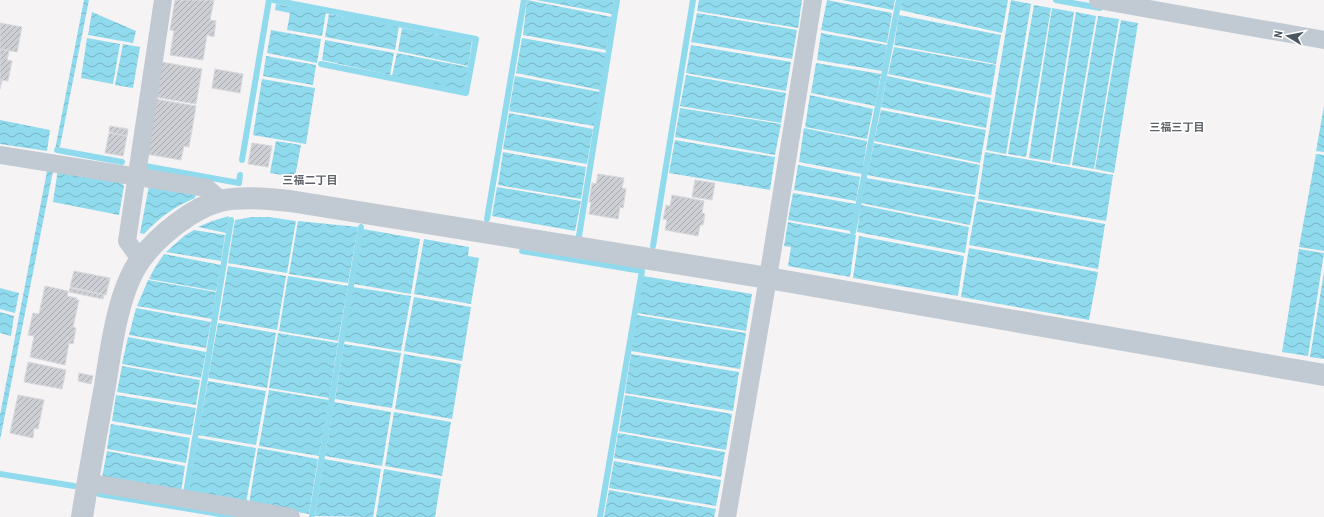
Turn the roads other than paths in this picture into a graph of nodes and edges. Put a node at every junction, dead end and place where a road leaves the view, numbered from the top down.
1 (163, 0) edge
2 (813, 0) edge
3 (1098, 0) edge
4 (1324, 40) edge
5 (0, 155) edge
6 (137, 176) junction
7 (221, 200) junction
8 (140, 260) junction
9 (768, 278) junction
10 (1324, 375) edge
11 (88, 482) junction
12 (82, 517) edge
13 (291, 517) edge
14 (727, 517) edge

1 - 6 street
2 - 9 street
3 - 4 street
5 - 6 street
6 - 7 street
6 - 8 street
7 - 8 street
7 - 9 street
8 - 11 street
9 - 10 street
9 - 14 street
11 - 12 street
11 - 13 street

